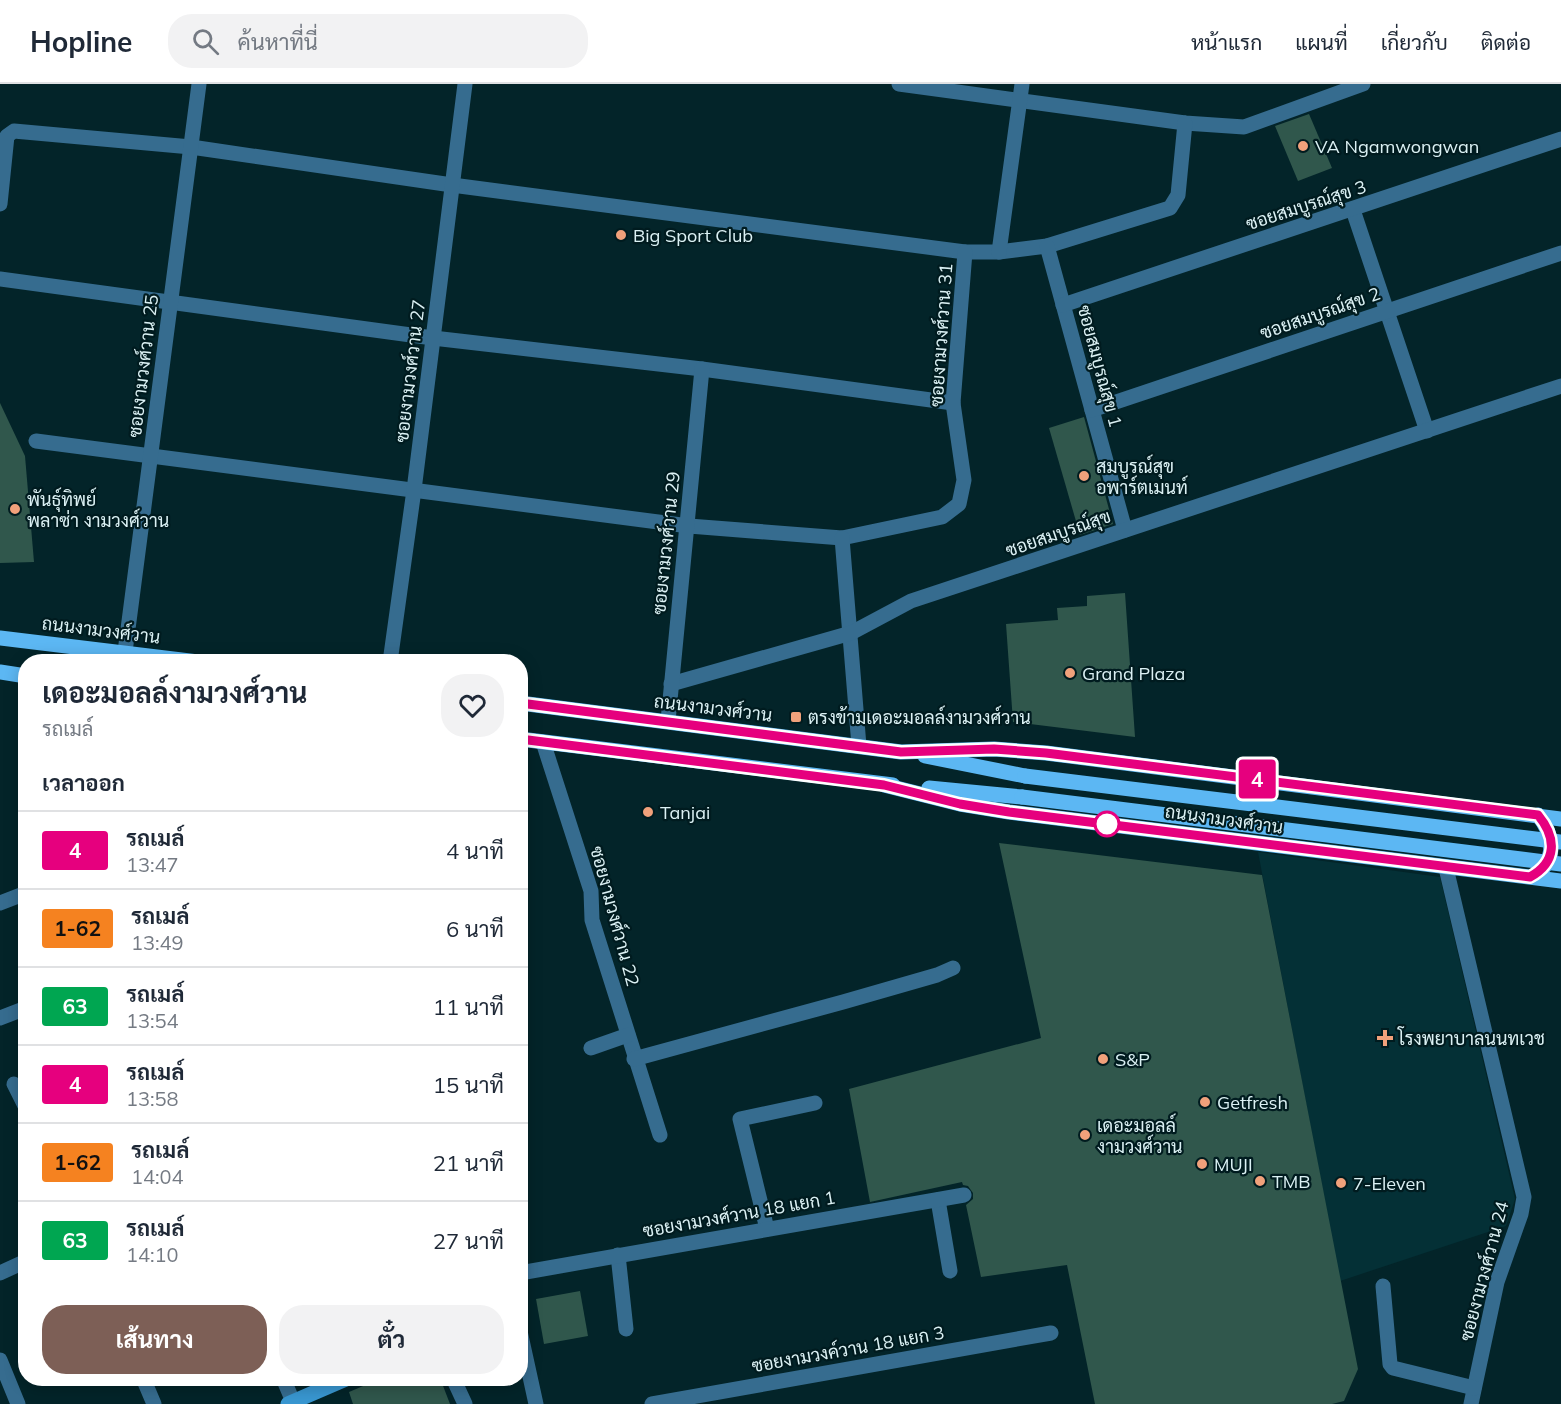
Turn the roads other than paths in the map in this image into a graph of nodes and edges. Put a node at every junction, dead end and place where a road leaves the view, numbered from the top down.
1 (199, 84) edge
2 (465, 84) edge
3 (899, 84) edge
4 (1022, 84) edge
5 (1363, 84) edge
6 (1020, 100) junction
7 (1185, 123) junction
8 (1561, 140) edge
9 (191, 147) junction
10 (453, 185) junction
11 (0, 204) edge
12 (1353, 210) junction
13 (1047, 246) junction
14 (965, 252) junction
15 (999, 252) junction
16 (1561, 253) edge
17 (0, 279) edge
18 (171, 301) junction
19 (1063, 305) junction
20 (1387, 311) junction
21 (433, 339) junction
22 (702, 369) junction
23 (1561, 386) edge
24 (953, 403) junction
25 (1092, 410) junction
26 (1427, 431) junction
27 (36, 441) dead end
28 (151, 455) junction
29 (414, 490) junction
30 (689, 526) junction
31 (1125, 530) junction
32 (842, 537) junction
33 (851, 633) junction
34 (0, 638) edge
35 (125, 652) junction
36 (140, 654) edge
37 (391, 654) edge
38 (0, 672) edge
39 (18, 675) edge
40 (671, 684) junction
41 (528, 704) edge
42 (668, 722) junction
43 (528, 740) edge
44 (543, 742) junction
45 (859, 746) junction
46 (901, 752) junction
47 (884, 785) junction
48 (1538, 815) junction
49 (1561, 819) edge
50 (1561, 843) edge
51 (1561, 864) edge
52 (1446, 868) junction
53 (1530, 877) junction
54 (1561, 881) edge
55 (18, 896) edge
56 (0, 903) edge
57 (953, 968) dead end
58 (18, 1011) edge
59 (0, 1018) edge
60 (628, 1035) junction
61 (591, 1048) dead end
62 (634, 1059) junction
63 (14, 1084) dead end
64 (18, 1092) edge
65 (815, 1103) dead end
66 (660, 1135) dead end
67 (964, 1195) dead end
68 (938, 1200) junction
69 (767, 1229) junction
70 (618, 1255) junction
71 (18, 1265) edge
72 (950, 1271) dead end
73 (528, 1272) edge
74 (0, 1273) edge
75 (1383, 1286) dead end
76 (626, 1329) dead end
77 (1051, 1333) dead end
78 (0, 1360) edge
79 (528, 1368) edge
80 (146, 1386) edge
81 (286, 1386) edge
82 (330, 1386) edge
83 (457, 1386) edge
84 (1474, 1388) junction
85 (292, 1403) edge
86 (18, 1404) edge
87 (154, 1404) edge
88 (465, 1404) edge
89 (536, 1404) edge
90 (652, 1404) edge
91 (1471, 1404) edge

1 - 9 street, ซอยงามวงศ์วาน 25
2 - 10 street, ซอยงามวงศ์วาน 27
3 - 6 street
4 - 6 street
5 - 7 street
6 - 7 street
6 - 15 street
7 - 13 street, ซอยงามวงศ์วาน 31
8 - 12 street, ซอยสมบูรณ์สุข 3
9 - 10 street
9 - 11 street
9 - 18 street, ซอยงามวงศ์วาน 25
10 - 14 street
10 - 21 street, ซอยงามวงศ์วาน 27
12 - 19 street, ซอยสมบูรณ์สุข 3
12 - 20 street
13 - 15 street, ซอยงามวงศ์วาน 31
13 - 19 street, ซอยสมบูรณ์สุข 1
14 - 15 street, ซอยงามวงศ์วาน 31
14 - 24 street, ซอยงามวงศ์วาน 31
16 - 20 street, ซอยสมบูรณ์สุข 2
17 - 18 street
18 - 21 street
18 - 28 street, ซอยงามวงศ์วาน 25
19 - 25 street, ซอยสมบูรณ์สุข 1
20 - 25 street, ซอยสมบูรณ์สุข 2
20 - 26 street
21 - 22 street
21 - 29 street, ซอยงามวงศ์วาน 27
22 - 24 street
22 - 30 street, ซอยงามวงศ์วาน 29
23 - 26 street, ซอยสมบูรณ์สุข
24 - 32 street, ซอยงามวงศ์วาน 31
25 - 31 street, ซอยสมบูรณ์สุข 1
26 - 31 street, ซอยสมบูรณ์สุข
27 - 28 street, ซอยงามวงศ์วาน 31
28 - 29 street, ซอยงามวงศ์วาน 31
28 - 35 street, ซอยงามวงศ์วาน 25
29 - 30 street, ซอยงามวงศ์วาน 31
29 - 37 street, ซอยงามวงศ์วาน 27
30 - 32 street, ซอยงามวงศ์วาน 31
30 - 40 street, ซอยงามวงศ์วาน 29
31 - 33 street, ซอยสมบูรณ์สุข
32 - 33 street
33 - 40 street, ซอยสมบูรณ์สุข
33 - 45 street
34 - 35 main road, ถนนงามวงศ์วาน
35 - 36 main road, ถนนงามวงศ์วาน
38 - 39 main road
40 - 42 street, ซอยงามวงศ์วาน 29
41 - 42 main road, ถนนงามวงศ์วาน
42 - 45 main road, ถนนงามวงศ์วาน
43 - 44 main road, ถนนงามวงศ์วาน
44 - 47 main road, ถนนงามวงศ์วาน
44 - 60 street, ซอยงามวงศ์วาน 22
45 - 46 main road, ถนนงามวงศ์วาน
46 - 48 main road, ถนนงามวงศ์วาน
46 - 50 main road, ถนนงามวงศ์วาน, bridge
47 - 51 main road, ถนนงามวงศ์วาน, bridge
47 - 52 main road, ถนนงามวงศ์วาน
48 - 49 main road, ถนนงามวงศ์วาน
48 - 53 main road
52 - 53 main road, ถนนงามวงศ์วาน
52 - 84 street, ซอยงามวงศ์วาน 24
53 - 54 main road, ถนนงามวงศ์วาน
55 - 56 street
57 - 62 street
58 - 59 street
60 - 61 street
60 - 62 street, ซอยงามวงศ์วาน 22
62 - 66 street, ซอยงามวงศ์วาน 22
63 - 64 street
65 - 69 street
67 - 68 street, ซอยงามวงศ์วาน 18 แยก 1
68 - 69 street, ซอยงามวงศ์วาน 18 แยก 1
68 - 72 street
69 - 70 street, ซอยงามวงศ์วาน 18 แยก 1
70 - 73 street, ซอยงามวงศ์วาน 18 แยก 1
70 - 76 street
71 - 74 street
75 - 84 street
77 - 90 street, ซอยงามวงค์วาน 18 แยก 3
78 - 86 street
79 - 89 street
80 - 87 street
81 - 85 street
82 - 85 street
83 - 88 street
84 - 91 street, ซอยงามวงศ์วาน 24

